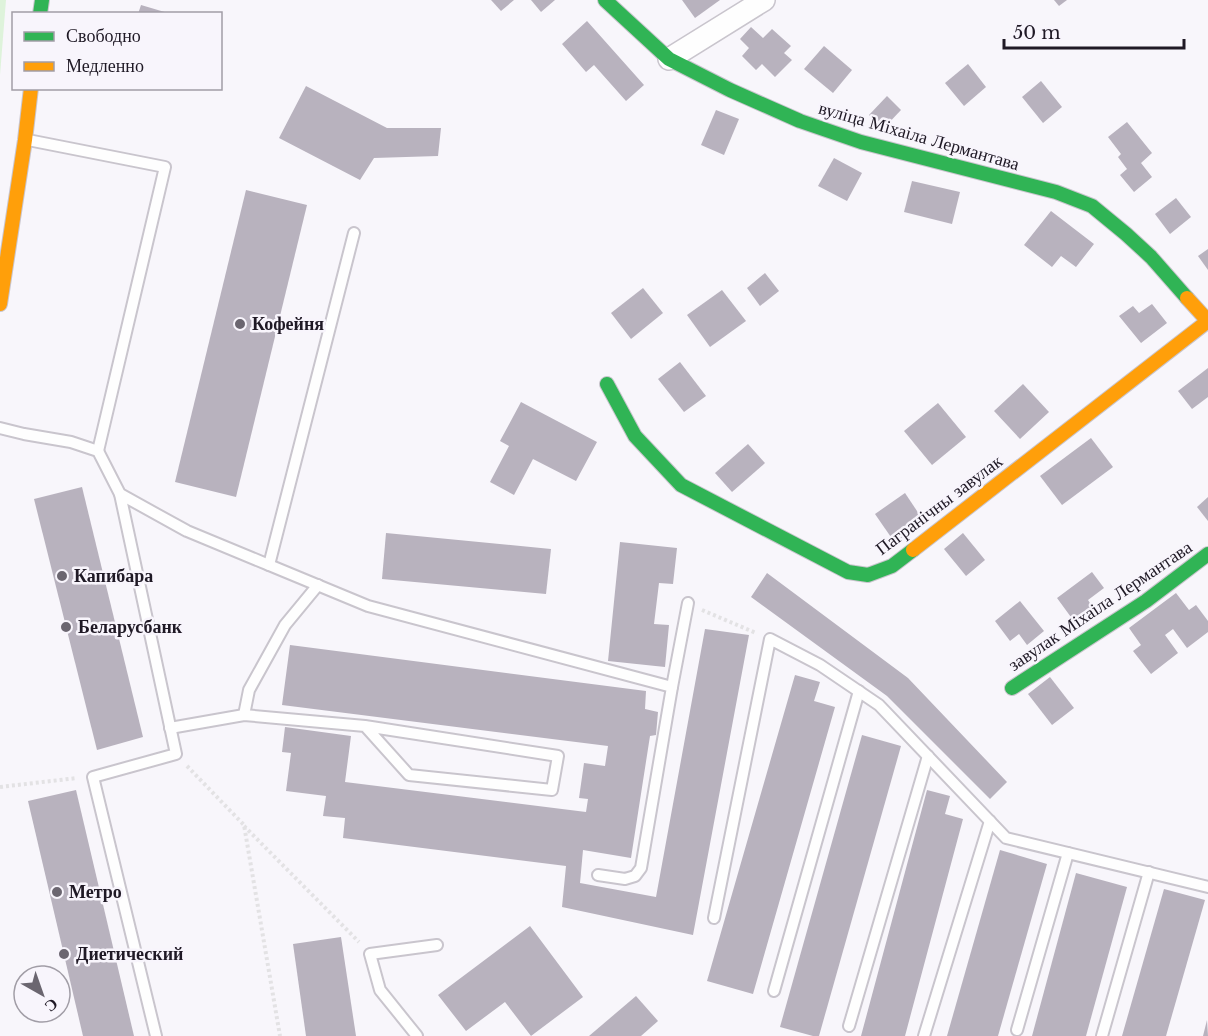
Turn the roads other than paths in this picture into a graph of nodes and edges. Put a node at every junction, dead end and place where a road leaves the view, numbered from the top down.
1 (605, 0) edge
2 (764, 0) edge
3 (669, 59) junction
4 (31, 90) edge
5 (25, 140) junction
6 (354, 233) dead end
7 (0, 304) edge
8 (1208, 321) edge
9 (607, 384) dead end
10 (0, 428) edge
11 (99, 451) junction
12 (120, 494) junction
13 (1208, 554) edge
14 (269, 565) junction
15 (318, 585) junction
16 (688, 603) road end
17 (672, 687) junction
18 (1012, 688) dead end
19 (859, 691) junction
20 (244, 715) junction
21 (365, 726) junction
22 (170, 728) junction
23 (928, 756) junction
24 (990, 821) junction
25 (1068, 853) junction
26 (1149, 872) junction
27 (598, 875) dead end
28 (1208, 887) edge
29 (714, 918) dead end
30 (437, 945) dead end
31 (774, 991) dead end
32 (849, 1026) dead end
33 (1017, 1030) dead end
34 (156, 1036) edge
35 (417, 1036) edge
36 (924, 1036) edge
37 (1102, 1036) edge

1 - 3 street, вуліца Міхаіла Лермантава
2 - 3 street
3 - 8 street, вуліца Міхаіла Лермантава
4 - 5 street
5 - 7 street
5 - 11 lane
6 - 14 lane
8 - 9 street, Пагранічны завулак
10 - 11 lane
11 - 12 lane
12 - 14 lane
12 - 22 lane
13 - 18 street, завулак Міхаіла Лермантава
14 - 15 lane
15 - 17 lane
15 - 20 lane
16 - 17 lane
17 - 27 lane
19 - 23 lane
19 - 29 lane
19 - 31 lane
20 - 21 lane
20 - 22 lane
21 - 21 lane
22 - 34 lane
23 - 24 lane
23 - 32 lane
24 - 25 lane
24 - 36 lane
25 - 26 lane
25 - 33 lane
26 - 28 lane
26 - 37 lane
30 - 35 lane

